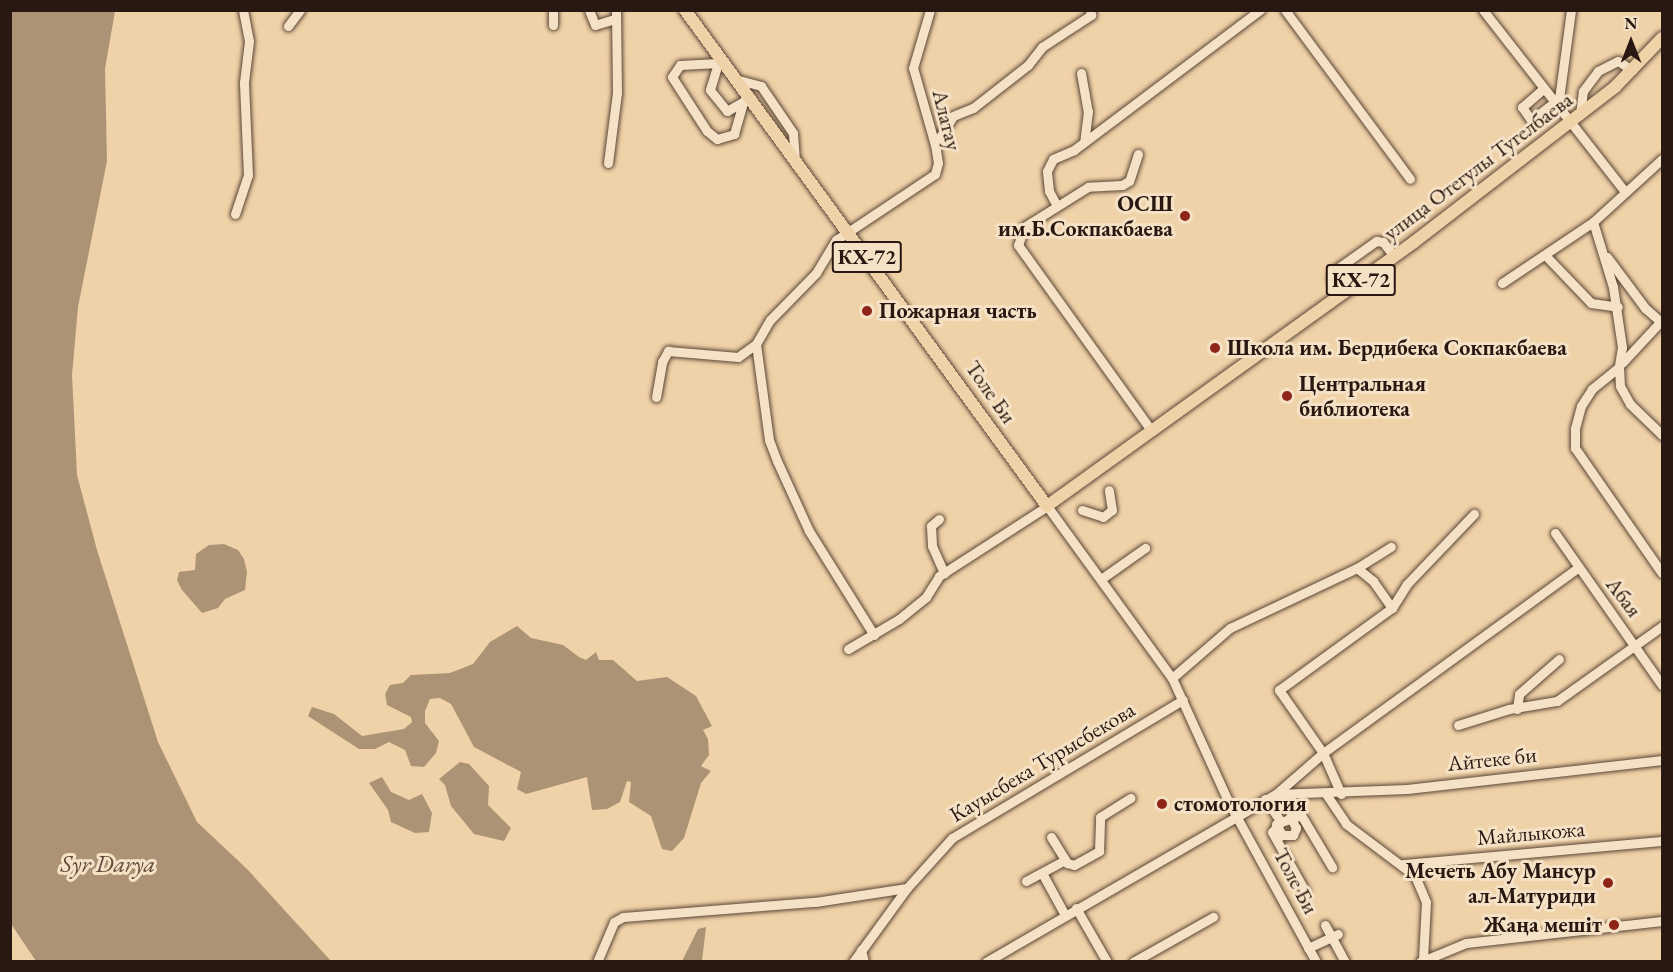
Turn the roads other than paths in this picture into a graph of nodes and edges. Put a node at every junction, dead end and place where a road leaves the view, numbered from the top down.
1 (243, 10) edge
2 (300, 10) edge
3 (553, 10) edge
4 (589, 10) edge
5 (684, 10) edge
6 (1090, 10) edge
7 (1260, 10) edge
8 (1285, 10) edge
9 (1483, 10) edge
10 (1571, 10) edge
11 (931, 11) edge
12 (615, 15) edge
13 (553, 25) dead end
14 (288, 26) dead end
15 (1662, 38) edge
16 (719, 61) junction
17 (1632, 70) junction
18 (1081, 73) dead end
19 (735, 79) junction
20 (1543, 89) junction
21 (746, 100) junction
22 (1555, 105) junction
23 (1580, 115) junction
24 (1569, 123) junction
25 (1084, 142) junction
26 (935, 145) junction
27 (1138, 154) dead end
28 (1662, 159) edge
29 (795, 162) junction
30 (608, 163) dead end
31 (1410, 179) dead end
32 (1625, 192) junction
33 (1057, 206) junction
34 (234, 214) dead end
35 (1593, 222) junction
36 (848, 231) junction
37 (1602, 250) junction
38 (1545, 255) junction
39 (1394, 256) junction
40 (1502, 283) dead end
41 (1342, 293) junction
42 (1618, 307) junction
43 (1662, 321) edge
44 (756, 344) junction
45 (1620, 366) junction
46 (656, 397) dead end
47 (1151, 430) junction
48 (1662, 435) edge
49 (1109, 490) dead end
50 (1047, 506) junction
51 (1082, 510) dead end
52 (1474, 514) dead end
53 (939, 519) dead end
54 (1555, 533) dead end
55 (1390, 546) dead end
56 (1145, 548) dead end
57 (1357, 568) junction
58 (1578, 568) junction
59 (944, 573) junction
60 (1662, 573) edge
61 (1101, 579) junction
62 (1392, 608) junction
63 (1662, 626) edge
64 (874, 635) junction
65 (1636, 646) junction
66 (848, 649) dead end
67 (1559, 659) dead end
68 (1172, 678) junction
69 (1662, 685) edge
70 (1183, 700) junction
71 (1517, 709) junction
72 (1458, 725) dead end
73 (1323, 753) junction
74 (1662, 760) edge
75 (1276, 794) junction
76 (1326, 794) junction
77 (1341, 794) junction
78 (1131, 798) dead end
79 (1265, 799) junction
80 (1290, 816) junction
81 (1238, 817) junction
82 (1278, 823) junction
83 (1051, 837) dead end
84 (1662, 841) edge
85 (1065, 860) junction
86 (1403, 864) junction
87 (1332, 867) dead end
88 (1042, 873) junction
89 (1026, 881) dead end
90 (907, 888) junction
91 (1305, 891) dead end
92 (1076, 908) junction
93 (1065, 915) junction
94 (1213, 917) dead end
95 (1662, 921) edge
96 (1325, 925) dead end
97 (1335, 936) junction
98 (1308, 948) junction
99 (861, 950) junction
100 (1422, 961) edge
101 (597, 962) edge
102 (853, 962) edge
103 (864, 962) edge
104 (986, 962) edge
105 (1107, 962) edge
106 (1133, 962) edge
107 (1316, 962) edge
108 (1345, 962) edge

1 - 34 street
2 - 14 street
3 - 13 street
4 - 12 street
5 - 16 main road, Толе Би / КХ-72
6 - 26 street
7 - 25 street
8 - 31 street
9 - 20 street
10 - 22 street
11 - 26 street, Алатау
12 - 30 street
15 - 17 main road, улица Отегулы Тугелбаева / КХ-72
16 - 19 main road, Толе Би / КХ-72
16 - 21 street
16 - 21 street
17 - 23 main road, улица Отегулы Тугелбаева / КХ-72
17 - 23 street
18 - 25 street
19 - 21 main road, Толе Би / КХ-72
19 - 29 street
20 - 22 street
20 - 22 street
21 - 29 main road, Толе Би / КХ-72
22 - 24 street
23 - 24 main road, улица Отегулы Тугелбаева / КХ-72
24 - 32 street
24 - 39 main road, улица Отегулы Тугелбаева / КХ-72
25 - 33 street
26 - 36 street, Алатау
27 - 33 street
28 - 32 street
29 - 36 main road, Толе Би / КХ-72
32 - 35 street
33 - 47 street
35 - 37 street
35 - 38 street
36 - 44 street
36 - 50 main road, Толе Би / КХ-72
37 - 42 street
37 - 43 street
38 - 40 street
38 - 42 street
39 - 41 main road, улица Отегулы Тугелбаева / КХ-72
39 - 41 street
41 - 47 main road, улица Отегулы Тугелбаева / КХ-72
42 - 45 street
43 - 45 street
44 - 46 street
44 - 64 street
45 - 48 street
45 - 60 street
47 - 50 main road, улица Отегулы Тугелбаева / КХ-72
49 - 51 street
50 - 59 street
50 - 61 street, Толе Би
52 - 62 street
53 - 59 street
54 - 58 street, Абая
55 - 57 street
56 - 61 street
57 - 62 street
57 - 68 street
58 - 65 street, Абая
58 - 73 street
59 - 64 street
61 - 68 street, Толе Би
62 - 73 street
63 - 65 street
64 - 66 street
65 - 69 street, Абая
65 - 71 street
67 - 71 street
68 - 70 street, Толе Би
70 - 81 street, Толе Би
70 - 90 street, Кауысбека Турысбекова
71 - 72 street
73 - 75 street
73 - 77 street
74 - 77 street, Айтеке би
75 - 76 street, Айтеке би
75 - 79 street
76 - 77 street, Айтеке би
76 - 86 street
78 - 85 street
79 - 81 street
79 - 82 street
80 - 82 street
80 - 82 street
80 - 87 street
81 - 92 street
81 - 98 street, Толе Би
82 - 91 street
83 - 85 street
84 - 86 street, Майлыкожа
85 - 88 street
86 - 100 street
88 - 89 street
88 - 93 street
90 - 99 street, Кауысбека Турысбекова
90 - 101 street
92 - 93 street
92 - 105 street
93 - 104 street
94 - 106 street
95 - 100 street
96 - 97 street
97 - 98 street
97 - 108 street
98 - 107 street, Толе Би
99 - 102 street, Кауысбека Турысбекова
99 - 103 street

